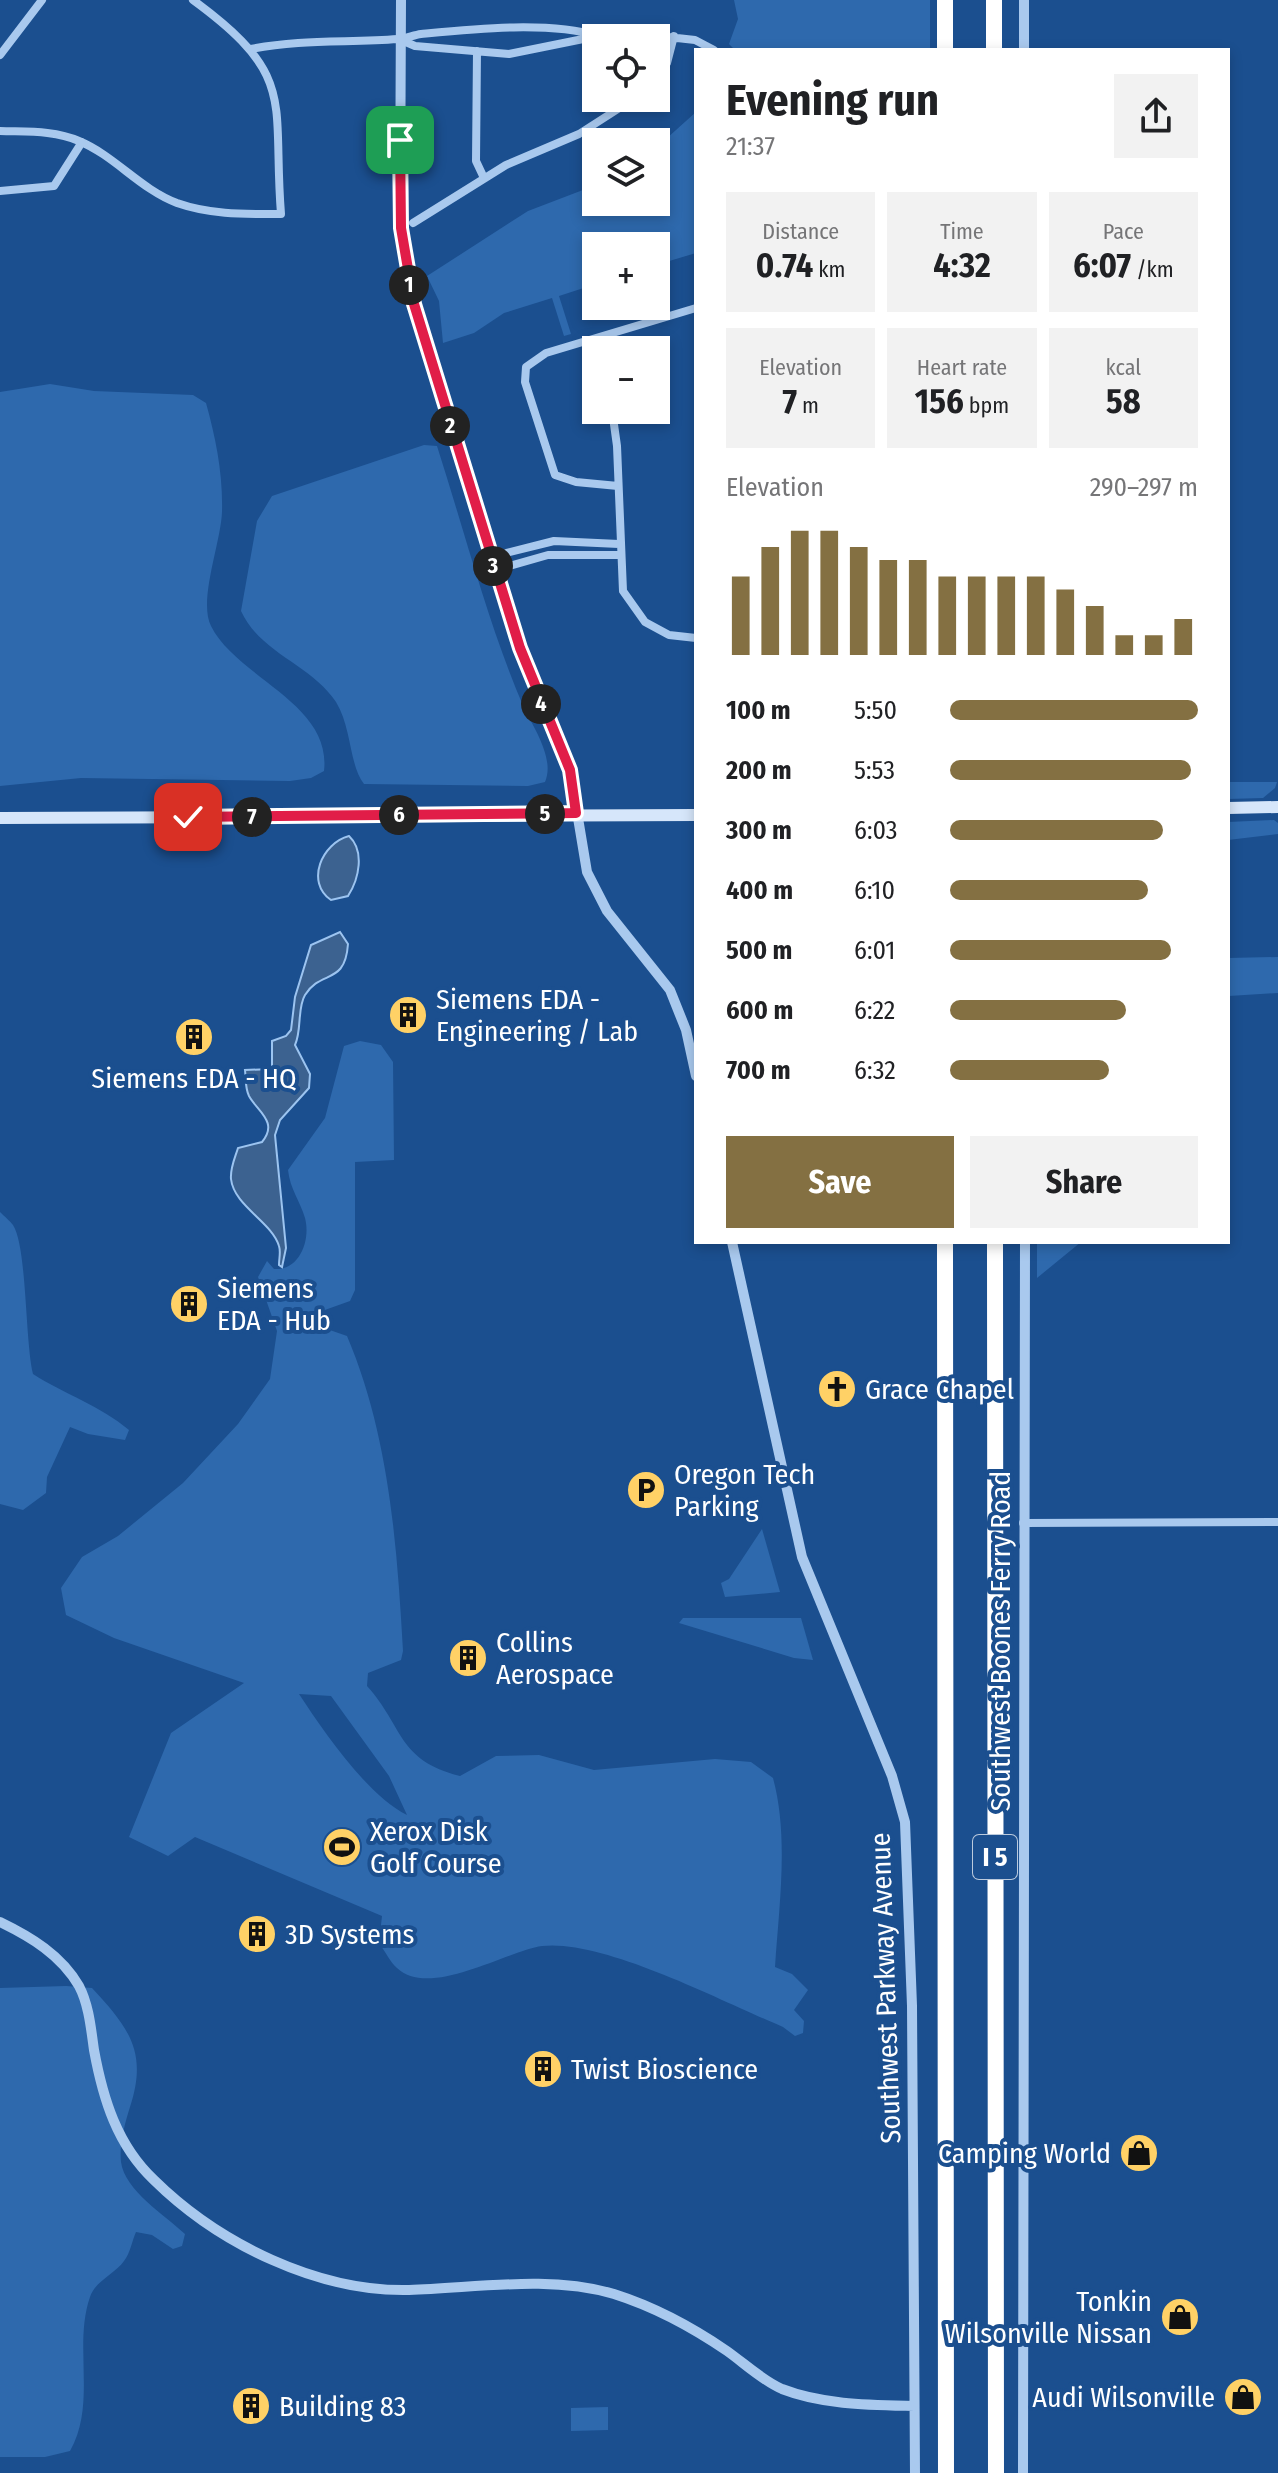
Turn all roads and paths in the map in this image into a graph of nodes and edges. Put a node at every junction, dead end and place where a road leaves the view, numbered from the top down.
1 (42, 0) edge
2 (193, 0) edge
3 (401, 0) edge
4 (945, 0) edge
5 (994, 0) edge
6 (1024, 0) edge
7 (582, 31) edge
8 (670, 36) edge
9 (674, 36) junction
10 (400, 40) junction
11 (582, 40) edge
12 (710, 48) edge
13 (945, 48) edge
14 (994, 48) edge
15 (1024, 48) edge
16 (251, 49) junction
17 (477, 51) junction
18 (670, 51) edge
19 (0, 55) edge
20 (613, 112) edge
21 (0, 131) edge
22 (82, 142) junction
23 (484, 178) junction
24 (0, 191) edge
25 (413, 223) dead end
26 (694, 309) edge
27 (603, 336) edge
28 (582, 342) edge
29 (613, 424) edge
30 (618, 486) junction
31 (619, 544) junction
32 (620, 555) junction
33 (490, 557) junction
34 (495, 570) junction
35 (694, 638) edge
36 (1278, 807) edge
37 (1230, 808) edge
38 (576, 813) junction
39 (694, 815) edge
40 (0, 818) edge
41 (694, 1067) edge
42 (732, 1244) edge
43 (945, 1244) edge
44 (995, 1244) edge
45 (1025, 1244) edge
46 (1278, 1522) edge
47 (1023, 1523) junction
48 (0, 1922) edge
49 (914, 2406) junction
50 (915, 2473) edge
51 (946, 2473) edge
52 (996, 2473) edge
53 (1023, 2473) edge

1 - 19 street
2 - 16 street
3 - 10 street
4 - 13 highway
5 - 14 highway
6 - 15 street
7 - 10 street
8 - 9 street
9 - 12 street
9 - 18 street
10 - 16 street
10 - 17 street
10 - 33 street
11 - 17 street
16 - 22 street
17 - 23 street
20 - 23 street
21 - 22 street
22 - 24 street
23 - 25 street
26 - 27 street
28 - 30 street
29 - 30 street
30 - 31 street
31 - 32 street
31 - 33 street
32 - 34 street
32 - 35 street
33 - 34 street
34 - 38 street
36 - 37 main road
38 - 39 main road
38 - 40 main road
38 - 41 street
42 - 49 street, Southwest Parkway Avenue
43 - 51 highway, I 5
44 - 52 highway, I 5
45 - 47 street, Southwest Boones Ferry Road
46 - 47 street
47 - 53 street, Southwest Boones Ferry Road
48 - 49 street
49 - 50 street, Southwest Parkway Avenue

